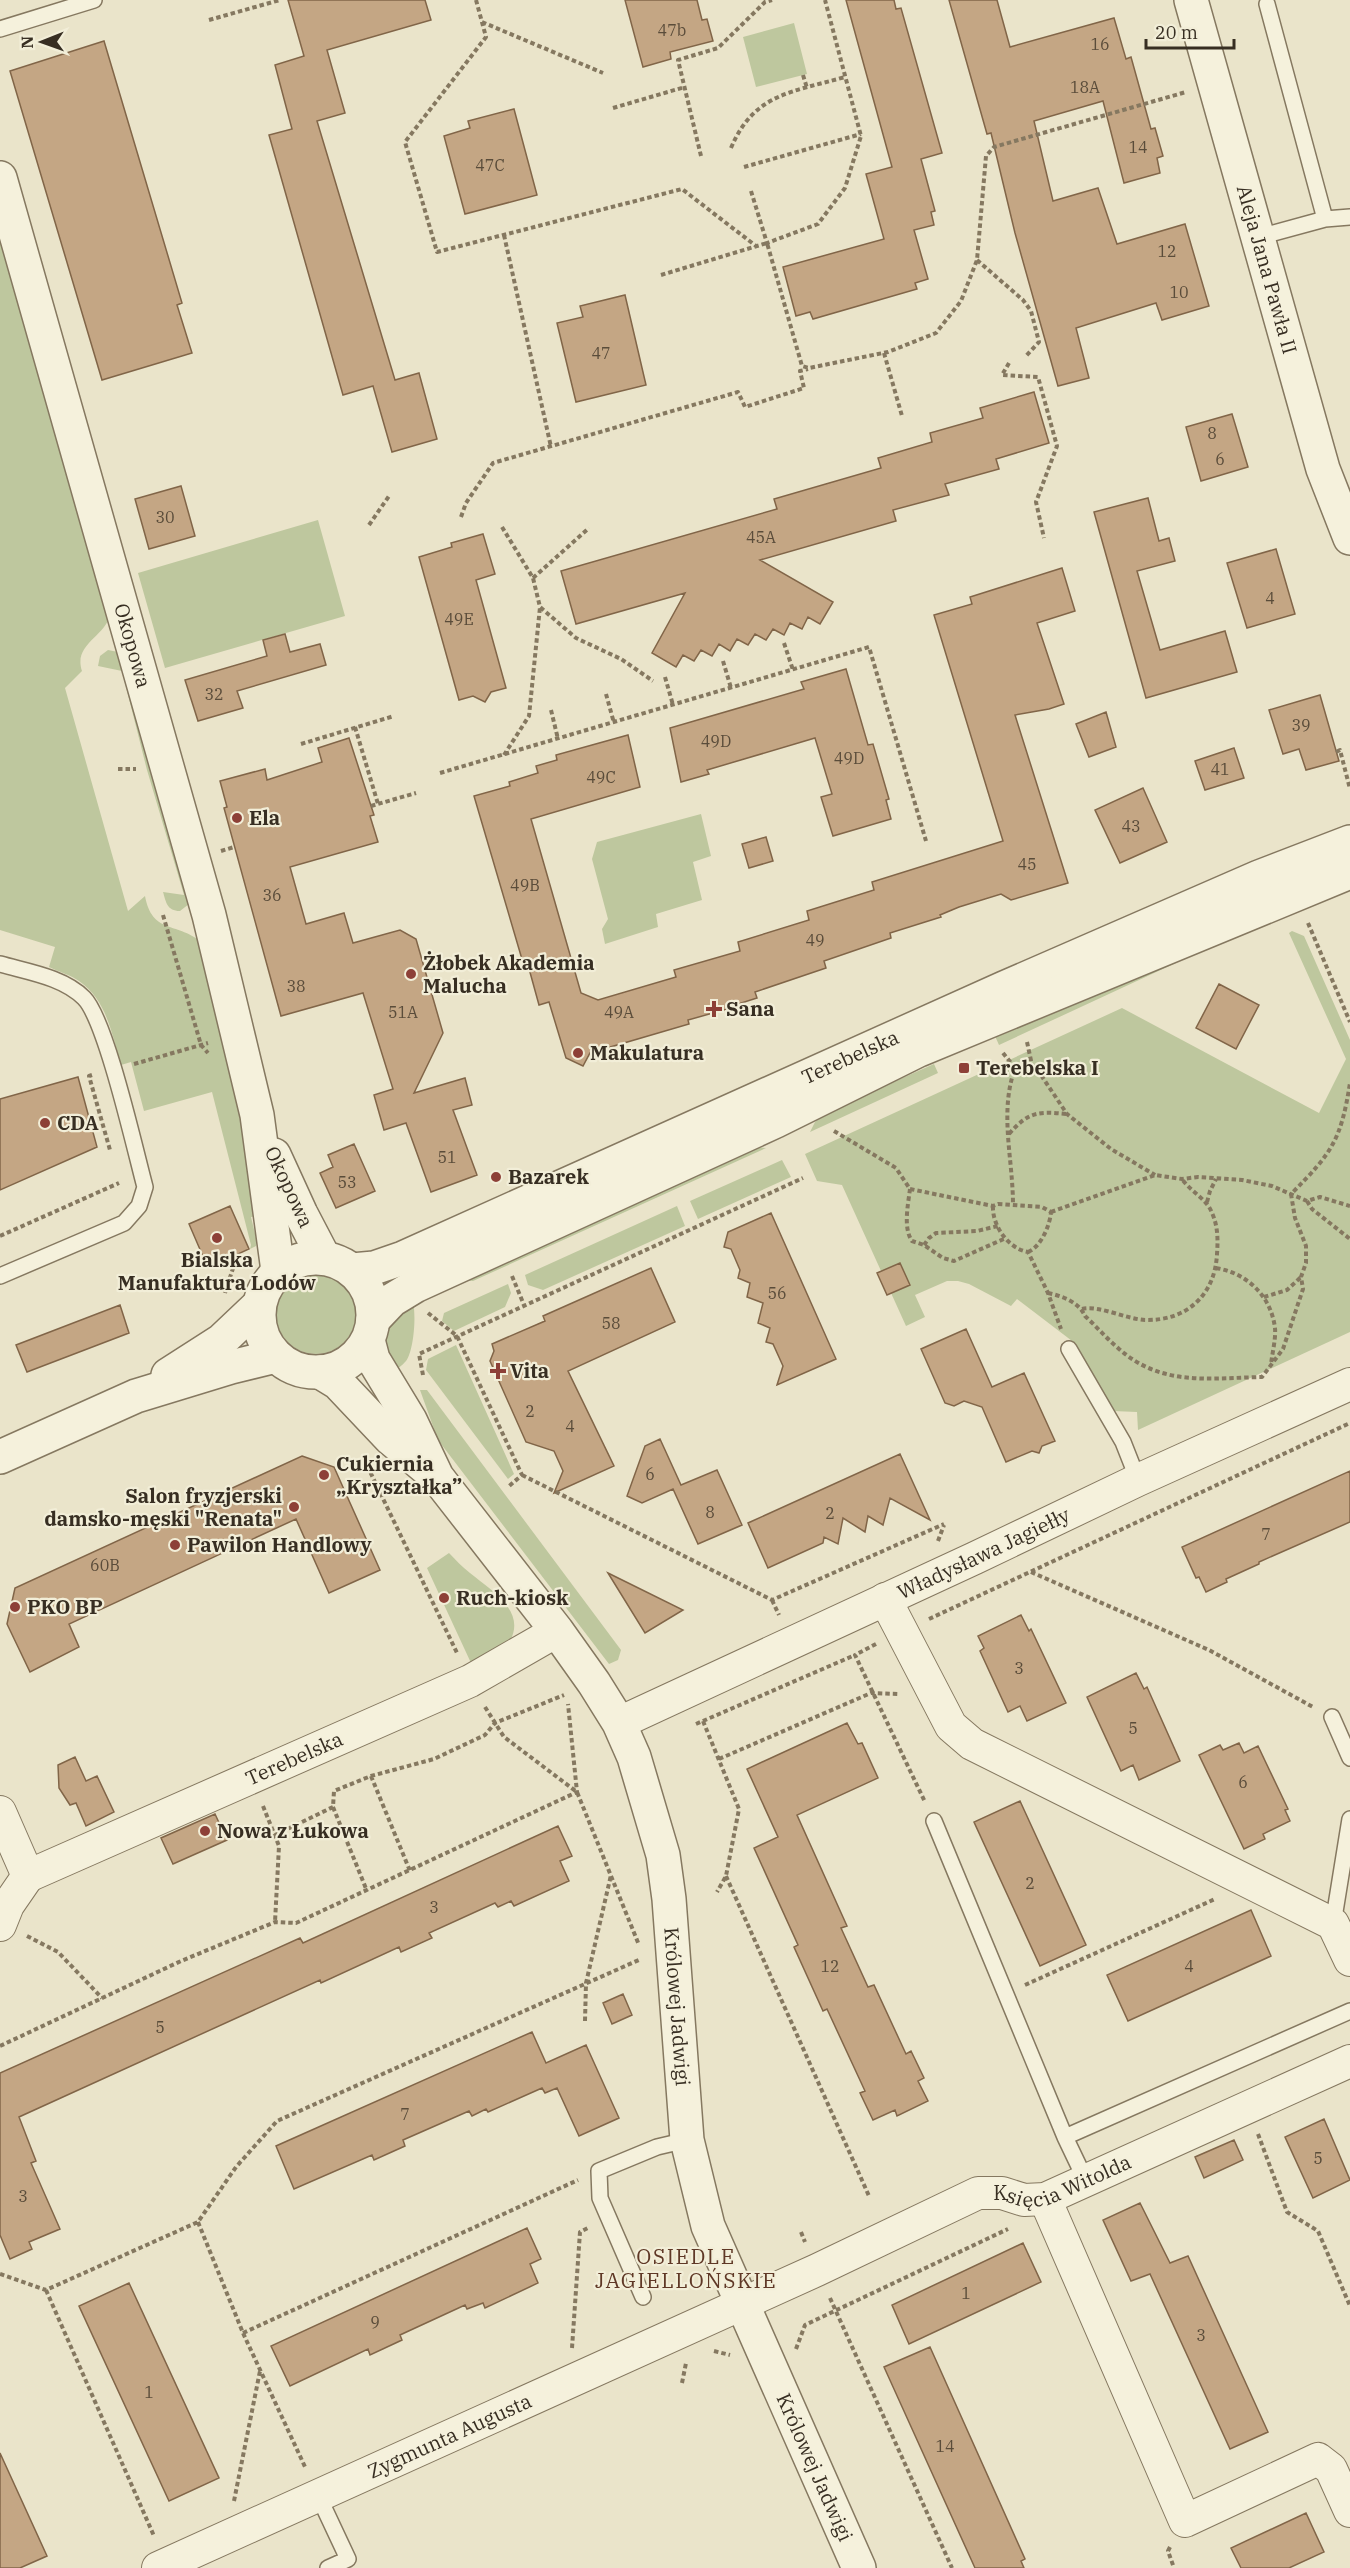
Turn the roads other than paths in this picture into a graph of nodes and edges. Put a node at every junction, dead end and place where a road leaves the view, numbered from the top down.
1 (94, 0) edge
2 (1191, 0) edge
3 (1267, 4) dead end
4 (0, 29) edge
5 (0, 178) edge
6 (1350, 218) edge
7 (1325, 219) junction
8 (1258, 237) junction
9 (1350, 538) edge
10 (1350, 842) edge
11 (1350, 872) edge
12 (0, 964) edge
13 (256, 1115) junction
14 (338, 1264) junction
15 (278, 1271) junction
16 (0, 1276) edge
17 (259, 1305) junction
18 (371, 1330) junction
19 (1069, 1349) road end
20 (276, 1356) junction
21 (320, 1372) junction
22 (1350, 1384) edge
23 (136, 1396) junction
24 (0, 1457) edge
25 (437, 1477) junction
26 (1138, 1479) junction
27 (885, 1599) junction
28 (557, 1631) junction
29 (1332, 1717) road end
30 (619, 1723) junction
31 (1350, 1758) edge
32 (0, 1812) edge
33 (1350, 1819) edge
34 (934, 1821) road end
35 (28, 1876) junction
36 (0, 1924) edge
37 (1333, 1924) junction
38 (1350, 1960) edge
39 (1350, 2011) edge
40 (1350, 2061) edge
41 (1065, 2137) junction
42 (687, 2140) junction
43 (1086, 2181) junction
44 (1048, 2204) junction
45 (643, 2297) dead end
46 (740, 2303) junction
47 (318, 2495) junction
48 (1350, 2511) edge
49 (162, 2566) edge
50 (328, 2568) edge
51 (859, 2568) edge

1 - 4 lane
2 - 8 street, Aleja Jana Pawła II
3 - 7 lane
5 - 13 street, Okopowa
6 - 7 lane
7 - 8 lane
8 - 9 street, Aleja Jana Pawła II
10 - 14 street, Terebelska
11 - 18 street, Terebelska
12 - 16 lane
13 - 14 street, Okopowa
13 - 15 street, Okopowa
14 - 15 street
14 - 18 street
15 - 17 street
17 - 20 street
17 - 23 street
18 - 21 street
18 - 25 street, Królowej Jadwigi
19 - 26 lane
20 - 21 street
20 - 23 street
21 - 25 street, Królowej Jadwigi
22 - 26 street, Władysława Jagiełły
23 - 24 street
25 - 28 street, Królowej Jadwigi
26 - 27 street, Władysława Jagiełły
27 - 30 street, Władysława Jagiełły
27 - 37 street
28 - 30 street, Królowej Jadwigi
28 - 35 street, Terebelska
29 - 31 lane
30 - 42 street, Królowej Jadwigi
32 - 35 street
33 - 37 lane
34 - 41 lane
35 - 36 street
37 - 38 street
39 - 41 lane
40 - 43 street, Księcia Witolda
41 - 43 lane
42 - 45 lane
42 - 46 street, Królowej Jadwigi
43 - 44 street, Księcia Witolda
44 - 46 street, Księcia Witolda
44 - 48 street
46 - 47 street, Zygmunta Augusta
46 - 51 street, Królowej Jadwigi
47 - 49 street, Zygmunta Augusta
47 - 50 lane

